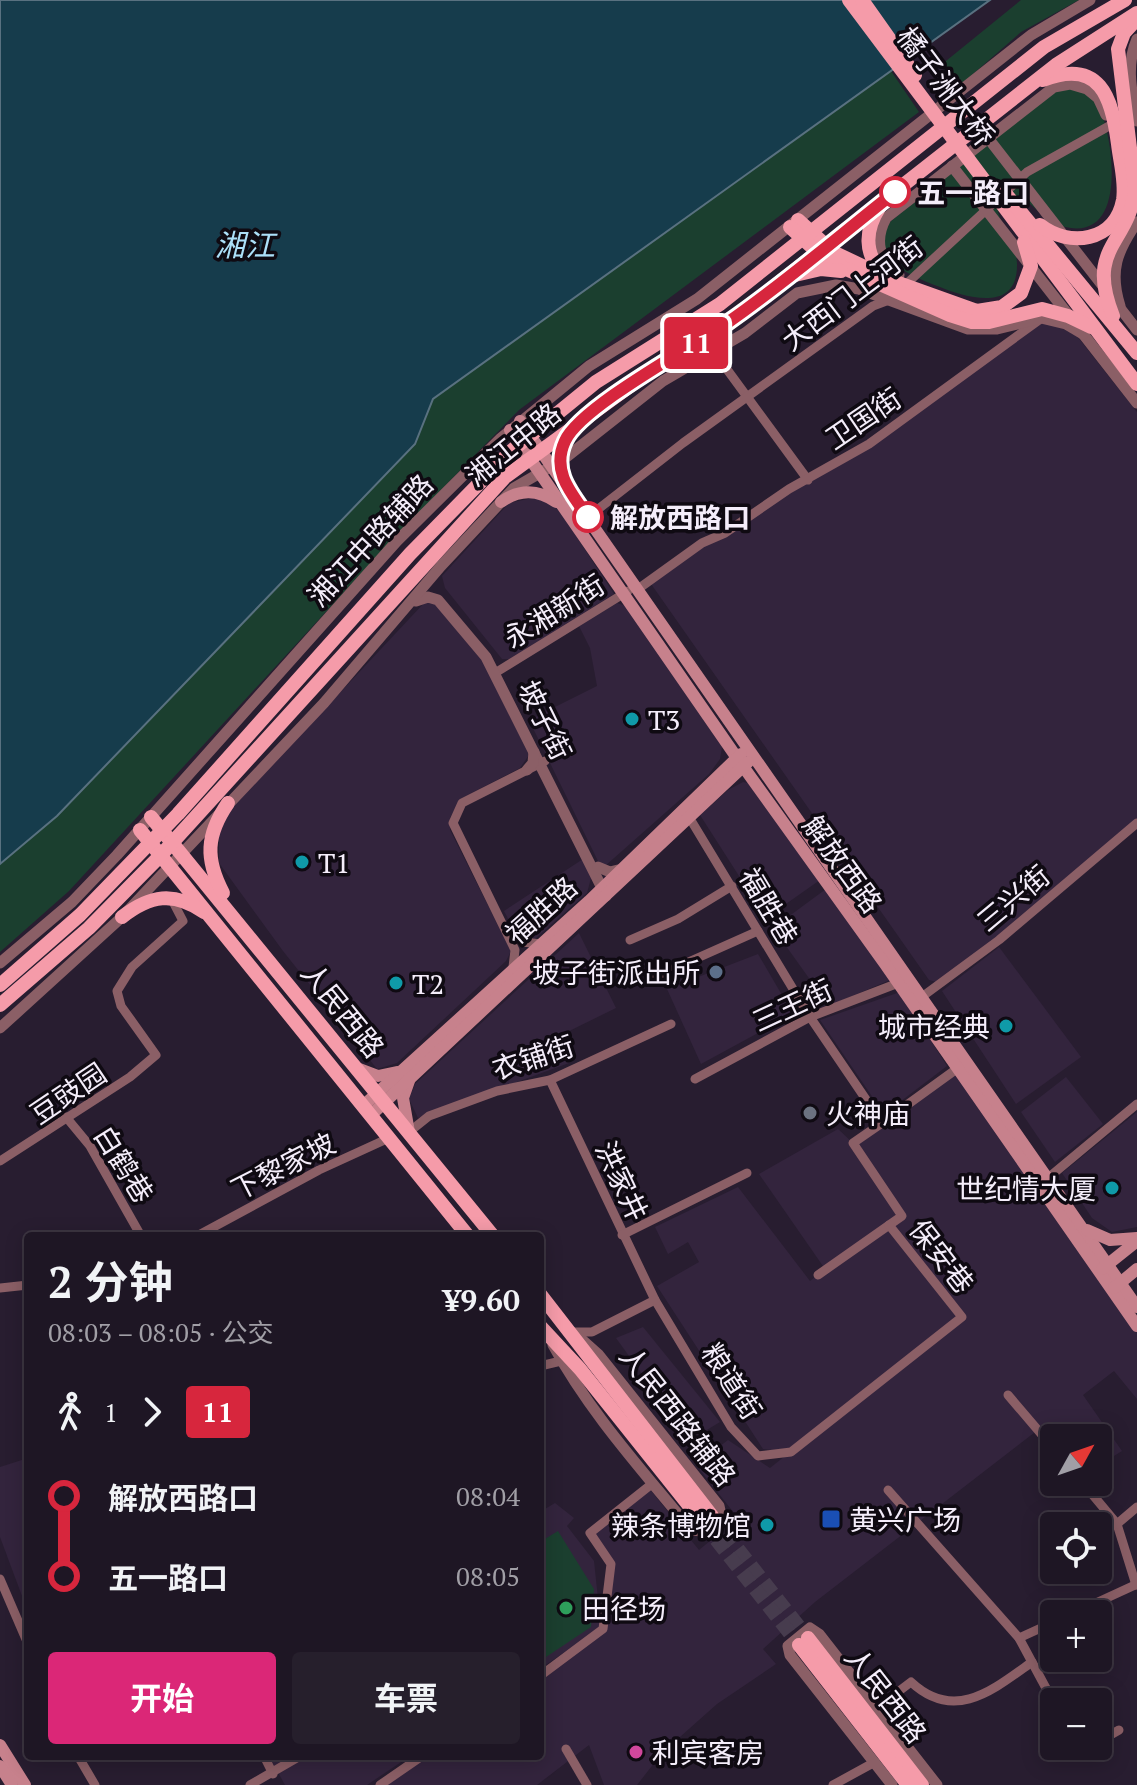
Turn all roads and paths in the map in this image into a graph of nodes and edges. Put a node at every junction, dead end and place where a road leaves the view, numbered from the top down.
1 (849, 0) edge
2 (862, 0) edge
3 (1090, 0) edge
4 (1125, 0) edge
5 (1137, 16) edge
6 (1137, 39) edge
7 (1030, 85) junction
8 (1124, 115) edge
9 (988, 138) junction
10 (952, 166) junction
11 (1020, 180) junction
12 (1006, 201) junction
13 (883, 202) junction
14 (986, 207) junction
15 (1137, 222) edge
16 (794, 224) junction
17 (806, 237) junction
18 (821, 251) junction
19 (860, 277) junction
20 (784, 280) junction
21 (894, 287) junction
22 (1121, 310) junction
23 (1041, 318) junction
24 (1118, 328) junction
25 (1137, 330) edge
26 (1090, 333) junction
27 (708, 344) junction
28 (1137, 353) edge
29 (1137, 384) edge
30 (748, 397) junction
31 (1137, 403) edge
32 (515, 426) junction
33 (572, 429) junction
34 (525, 440) junction
35 (536, 455) junction
36 (550, 467) junction
37 (808, 480) junction
38 (501, 502) junction
39 (564, 509) junction
40 (588, 517) junction
41 (435, 573) junction
42 (637, 588) junction
43 (624, 594) junction
44 (412, 603) junction
45 (497, 671) junction
46 (721, 735) junction
47 (534, 751) junction
48 (752, 752) junction
49 (740, 763) junction
50 (544, 764) junction
51 (528, 772) junction
52 (724, 777) junction
53 (548, 779) junction
54 (754, 782) junction
55 (228, 803) junction
56 (151, 817) junction
57 (689, 817) junction
58 (1137, 823) edge
59 (140, 830) junction
60 (163, 830) junction
61 (151, 842) junction
62 (177, 848) junction
63 (166, 860) junction
64 (603, 884) junction
65 (732, 886) junction
66 (170, 897) junction
67 (122, 917) junction
68 (219, 925) junction
69 (758, 931) junction
70 (246, 932) junction
71 (630, 940) dead end
72 (542, 944) junction
73 (0, 963) edge
74 (513, 967) junction
75 (648, 980) dead end
76 (905, 981) junction
77 (0, 985) edge
78 (918, 1000) junction
79 (0, 1005) edge
80 (810, 1017) junction
81 (671, 1024) dead end
82 (0, 1028) edge
83 (357, 1068) junction
84 (958, 1068) junction
85 (407, 1074) junction
86 (695, 1079) dead end
87 (550, 1080) junction
88 (381, 1097) junction
89 (1137, 1104) edge
90 (367, 1110) junction
91 (66, 1117) junction
92 (882, 1123) junction
93 (409, 1132) junction
94 (389, 1138) junction
95 (0, 1161) edge
96 (747, 1173) dead end
97 (1048, 1178) junction
98 (889, 1225) junction
99 (1080, 1225) junction
100 (139, 1232) edge
101 (204, 1232) edge
102 (465, 1232) edge
103 (490, 1232) edge
104 (622, 1235) junction
105 (1137, 1240) edge
106 (1103, 1268) junction
107 (1137, 1269) edge
108 (818, 1275) dead end
109 (24, 1285) edge
110 (1116, 1287) junction
111 (0, 1288) edge
112 (544, 1299) edge
113 (655, 1300) junction
114 (1137, 1307) edge
115 (567, 1326) junction
116 (1137, 1326) edge
117 (544, 1331) edge
118 (544, 1332) edge
119 (561, 1361) junction
120 (544, 1365) edge
121 (1008, 1395) dead end
122 (1040, 1433) edge
123 (791, 1452) joint
124 (653, 1483) junction
125 (888, 1490) dead end
126 (1094, 1496) edge
127 (1137, 1507) edge
128 (1117, 1524) junction
129 (0, 1579) edge
130 (1136, 1584) edge
131 (1102, 1600) edge
132 (1040, 1628) edge
133 (24, 1635) edge
134 (1019, 1638) junction
135 (1032, 1662) junction
136 (544, 1673) edge
137 (1046, 1688) edge
138 (878, 1707) junction
139 (1119, 1730) dead end
140 (1112, 1734) edge
141 (0, 1745) edge
142 (566, 1749) dead end
143 (80, 1760) edge
144 (295, 1760) edge
145 (416, 1760) edge
146 (875, 1762) junction
147 (0, 1766) edge
148 (271, 1778) edge
149 (12, 1785) edge
150 (25, 1785) edge
151 (95, 1785) edge
152 (250, 1785) edge
153 (258, 1785) edge
154 (380, 1785) edge
155 (587, 1785) edge
156 (833, 1785) edge
157 (892, 1785) edge
158 (908, 1785) edge
159 (922, 1785) edge
160 (937, 1785) edge

1 - 12 main road, 橘子洲大桥
2 - 12 main road, 橘子洲大桥
3 - 16 street, 湘江中路辅路
4 - 17 main road, 湘江中路
5 - 7 main road, 湘江中路
5 - 8 main road
6 - 8 street
7 - 8 main road
7 - 13 main road, 湘江中路
8 - 9 street
8 - 11 street, 大西门上河街
8 - 12 main road
8 - 24 main road
9 - 10 street
9 - 11 street
10 - 14 street
10 - 21 street
11 - 14 street, 大西门上河街
11 - 22 street
12 - 21 main road
12 - 24 main road
12 - 26 main road
13 - 18 main road, 湘江中路
13 - 21 main road
14 - 21 street, 大西门上河街
14 - 26 street
15 - 22 street
16 - 17 main road
16 - 32 street, 湘江中路辅路
17 - 18 main road
17 - 34 main road, 湘江中路
18 - 19 main road
18 - 20 main road, 湘江中路
18 - 21 main road
19 - 20 main road
19 - 21 main road
20 - 27 main road, 湘江中路
21 - 23 street
21 - 26 main road
21 - 27 street
21 - 30 street, 大西门上河街
22 - 25 street
23 - 26 street
23 - 37 street, 卫国街
24 - 28 main road
26 - 29 main road
26 - 31 street
27 - 30 street
27 - 33 main road, 湘江中路
27 - 36 street
30 - 37 street
30 - 40 street, 大西门上河街
32 - 34 main road, 解放西路
32 - 56 street, 湘江中路辅路
33 - 35 main road, 湘江中路
33 - 36 main road
34 - 35 main road, 解放西路
34 - 60 main road, 湘江中路
35 - 36 main road, 解放西路
35 - 62 main road, 湘江中路
36 - 38 street
36 - 39 main road, 解放西路
36 - 40 main road, 解放西路
37 - 42 street, 卫国街
38 - 39 main road
38 - 41 street
39 - 43 main road, 解放西路
40 - 42 main road, 解放西路
41 - 44 street
41 - 45 street, 坡子街
42 - 43 street, 永湘新街
42 - 48 main road, 解放西路
43 - 45 street, 永湘新街
43 - 46 main road, 解放西路
44 - 45 street, 坡子街
44 - 55 street
45 - 47 street, 坡子街
45 - 50 street, 坡子街
46 - 49 main road, 解放西路
46 - 52 main road
47 - 50 street, 坡子街
47 - 51 street
48 - 49 main road, 福胜路
48 - 76 main road, 解放西路
49 - 52 main road, 福胜路
49 - 54 main road, 解放西路
50 - 51 street
50 - 53 street, 坡子街
50 - 64 street, 坡子街
51 - 53 street
51 - 72 street
51 - 74 street
52 - 54 main road
52 - 57 main road, 福胜路
52 - 64 main road, 福胜路
53 - 64 street, 坡子街
54 - 76 main road, 解放西路
55 - 62 street
55 - 70 main road
56 - 59 street, 湘江中路辅路
56 - 60 main road, 人民西路
57 - 64 main road, 福胜路
57 - 65 street, 福胜巷
58 - 78 street, 三兴街
59 - 61 main road, 人民西路
59 - 73 street, 湘江中路辅路
60 - 61 main road, 湘江中路
60 - 62 main road, 人民西路
61 - 63 main road, 人民西路
61 - 77 main road, 湘江中路
62 - 63 main road, 湘江中路
62 - 70 main road, 人民西路
63 - 67 street
63 - 68 main road, 人民西路
63 - 79 main road, 湘江中路
64 - 72 main road, 福胜路
64 - 85 main road, 福胜路
65 - 69 street, 福胜巷
65 - 71 street
66 - 67 main road
66 - 68 main road
66 - 91 street, 豆豉园
67 - 82 street
68 - 90 main road, 人民西路
69 - 75 street
69 - 80 street, 福胜巷
70 - 83 main road, 人民西路
72 - 74 main road, 福胜路
74 - 85 main road, 福胜路
76 - 78 main road, 解放西路
76 - 80 street, 三王街
78 - 84 main road, 解放西路
78 - 97 main road, 解放西路
80 - 86 street, 三王街
80 - 92 street, 福胜巷
81 - 87 street, 衣铺街
83 - 85 main road
83 - 88 main road, 人民西路
84 - 92 street
84 - 106 main road, 解放西路
85 - 88 main road, 福胜路
85 - 93 main road
87 - 93 street, 衣铺街
87 - 104 street, 洪家井
88 - 90 main road, 福胜路
88 - 93 main road, 人民西路
89 - 97 street
90 - 94 main road, 人民西路
91 - 95 street, 豆豉园
91 - 100 street, 白鹤巷
92 - 98 street
93 - 103 main road, 人民西路
94 - 101 street, 下黎家坡
94 - 102 main road, 人民西路
96 - 104 street
97 - 99 main road, 解放西路
98 - 108 street
98 - 123 street, 保安巷
99 - 105 main road
99 - 106 main road, 解放西路
104 - 113 street, 洪家井
105 - 106 main road
106 - 110 main road, 解放西路
107 - 110 main road
109 - 111 street
110 - 114 main road, 解放西路
110 - 116 main road, 解放西路
112 - 115 main road
113 - 115 street
113 - 123 street, 粮道街
115 - 117 main road
115 - 124 street, 人民西路辅路
118 - 119 street, 人民西路辅路
119 - 120 street
119 - 124 street, 人民西路辅路
121 - 122 street
124 - 136 street
125 - 134 street
126 - 128 street
127 - 128 street
128 - 130 street
129 - 133 street
130 - 131 street
132 - 134 street
134 - 135 street
135 - 137 street
135 - 138 street
138 - 146 street
138 - 160 street
139 - 140 street
141 - 150 main road
142 - 155 street
143 - 151 street
144 - 148 street
145 - 154 street
146 - 156 street
146 - 157 street
147 - 149 main road
148 - 152 street
148 - 153 street
158 - 159 main road, 人民西路

